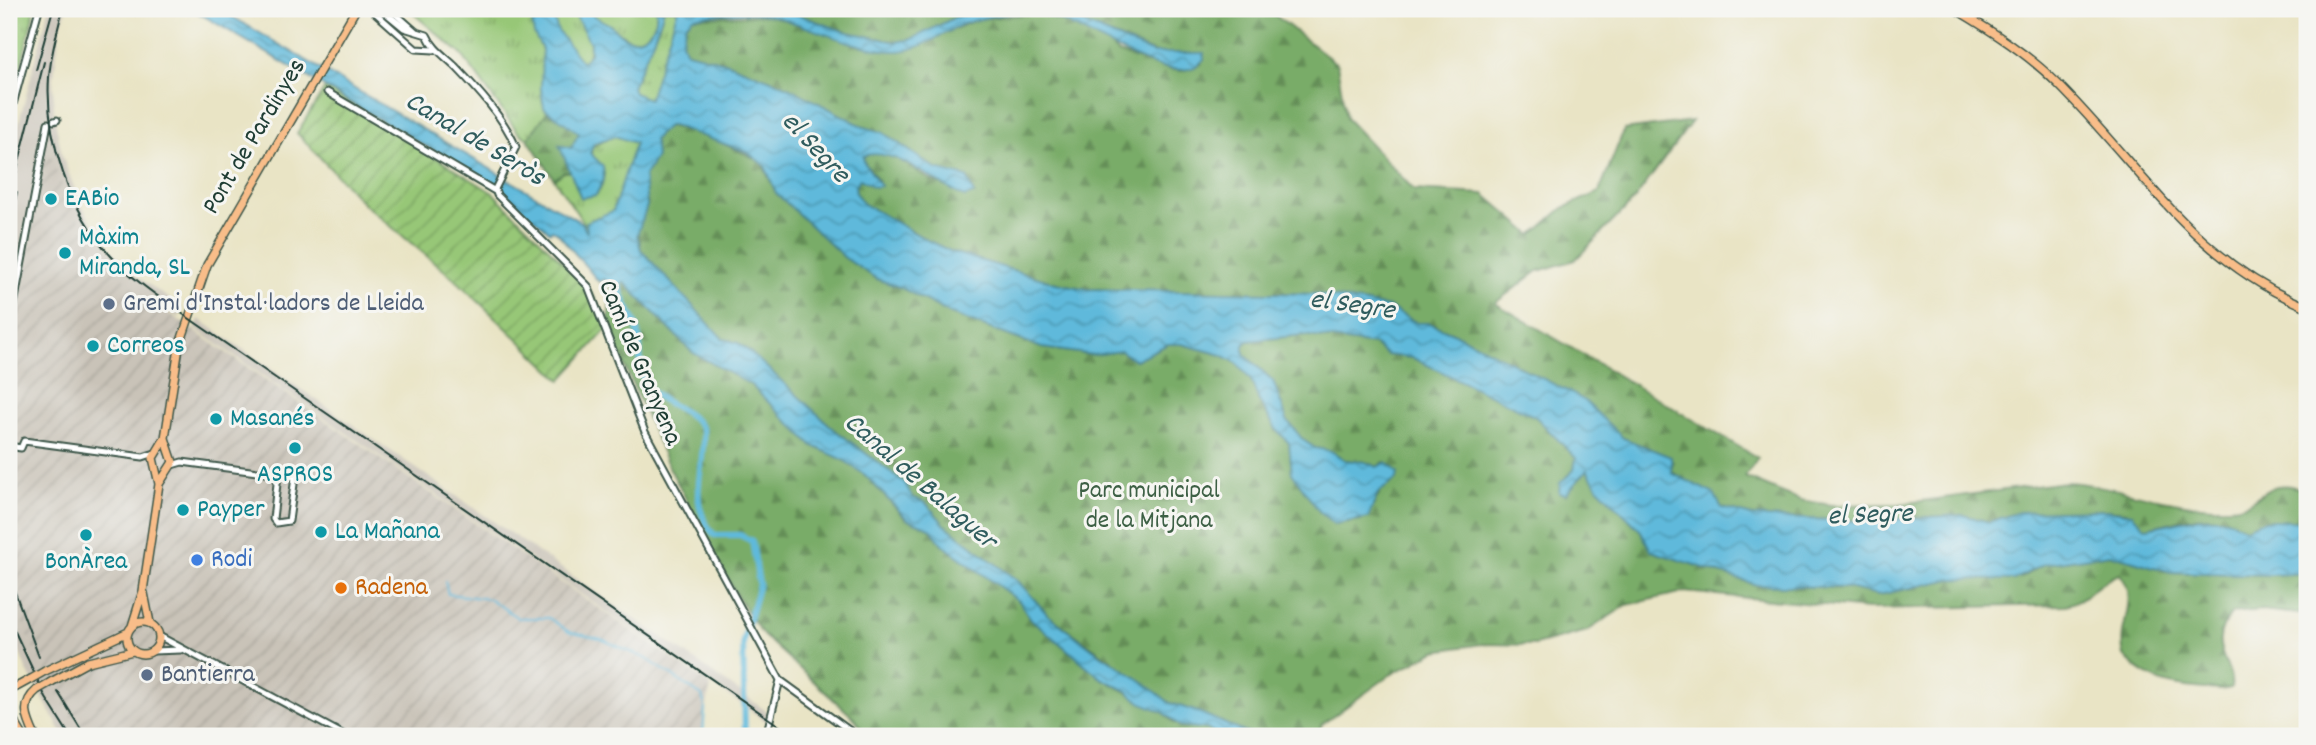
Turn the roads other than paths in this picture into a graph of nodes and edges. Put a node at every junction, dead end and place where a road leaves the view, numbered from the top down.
1 (38, 9) edge
2 (356, 9) edge
3 (371, 9) edge
4 (381, 9) edge
5 (390, 9) edge
6 (1955, 9) edge
7 (404, 28) junction
8 (417, 33) junction
9 (411, 42) junction
10 (427, 45) junction
11 (327, 92) dead end
12 (9, 119) edge
13 (53, 121) dead end
14 (495, 190) junction
15 (2307, 307) edge
16 (9, 331) edge
17 (165, 438) junction
18 (9, 446) edge
19 (157, 452) junction
20 (171, 453) junction
21 (143, 457) junction
22 (182, 462) junction
23 (155, 466) junction
24 (170, 467) junction
25 (278, 475) junction
26 (159, 484) junction
27 (143, 591) junction
28 (150, 623) junction
29 (132, 625) junction
30 (126, 633) junction
31 (159, 636) junction
32 (182, 650) junction
33 (133, 651) junction
34 (153, 651) junction
35 (780, 680) junction
36 (9, 691) edge
37 (9, 712) edge
38 (23, 736) edge
39 (35, 736) edge
40 (346, 736) edge
41 (766, 736) edge
42 (857, 736) edge

1 - 12 street
2 - 17 main road, Pont de Pardinyes
3 - 9 street
4 - 7 street
5 - 8 street
6 - 15 main road
7 - 8 street
7 - 9 street
8 - 9 street
8 - 10 street
9 - 10 street
10 - 14 street
11 - 14 street, Camí de Granyena
13 - 16 street
14 - 35 street, Camí de Granyena
17 - 19 main road
17 - 20 main road
18 - 21 street
19 - 20 main road
19 - 21 street
19 - 23 main road
20 - 22 street
20 - 24 main road
21 - 23 street
22 - 24 street
22 - 25 street
23 - 24 main road
23 - 26 main road
24 - 26 main road
25 - 25 street
26 - 27 main road
27 - 28 main road
27 - 29 main road
28 - 29 main road
28 - 31 main road
29 - 30 main road
30 - 33 main road
30 - 36 main road, bridge
31 - 32 street
31 - 34 main road
32 - 34 street
32 - 40 street
33 - 34 main road
33 - 39 main road, bridge
35 - 41 street
35 - 42 street, Camí de Granyena
37 - 38 main road

